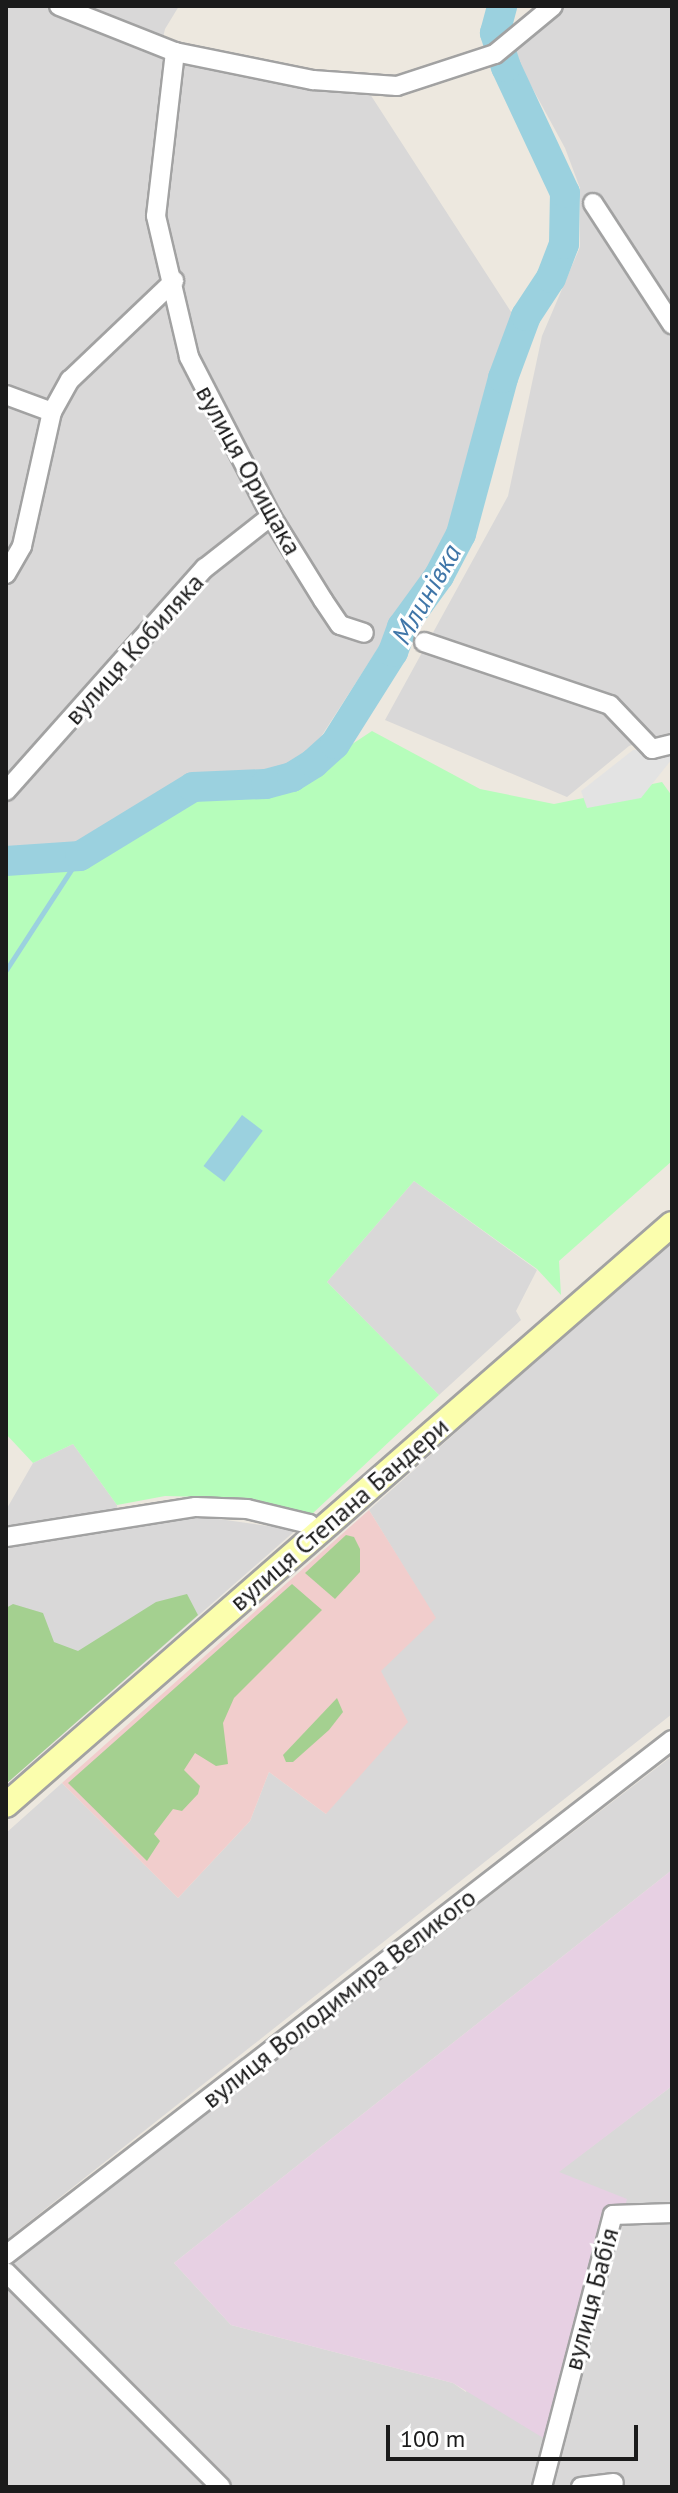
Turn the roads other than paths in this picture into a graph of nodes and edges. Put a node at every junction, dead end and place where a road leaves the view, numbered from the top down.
1 (59, 6) edge
2 (553, 6) edge
3 (175, 52) junction
4 (593, 203) dead end
5 (174, 281) junction
6 (672, 324) edge
7 (6, 395) edge
8 (52, 412) junction
9 (271, 516) junction
10 (6, 574) edge
11 (364, 633) dead end
12 (424, 642) dead end
13 (672, 744) edge
14 (6, 791) edge
15 (672, 1224) edge
16 (317, 1533) junction
17 (6, 1537) edge
18 (672, 1740) edge
19 (6, 1805) edge
20 (672, 2213) edge
21 (6, 2255) edge
22 (6, 2272) edge
23 (614, 2483) dead end
24 (221, 2487) edge
25 (542, 2487) edge
26 (581, 2487) edge

1 - 3 street
2 - 3 street
3 - 5 street, вулиця Орищака
4 - 6 street
5 - 8 street
5 - 9 street, вулиця Орищака
7 - 8 street
8 - 10 street
9 - 11 street, вулиця Орищака
9 - 14 street, вулиця Кобиляка
12 - 13 street
15 - 16 main road, вулиця Степана Бандери
16 - 17 street
16 - 19 main road, вулиця Степана Бандери
18 - 21 street, вулиця Володимира Великого
20 - 25 street, вулиця Бабія
22 - 24 street
23 - 26 street

